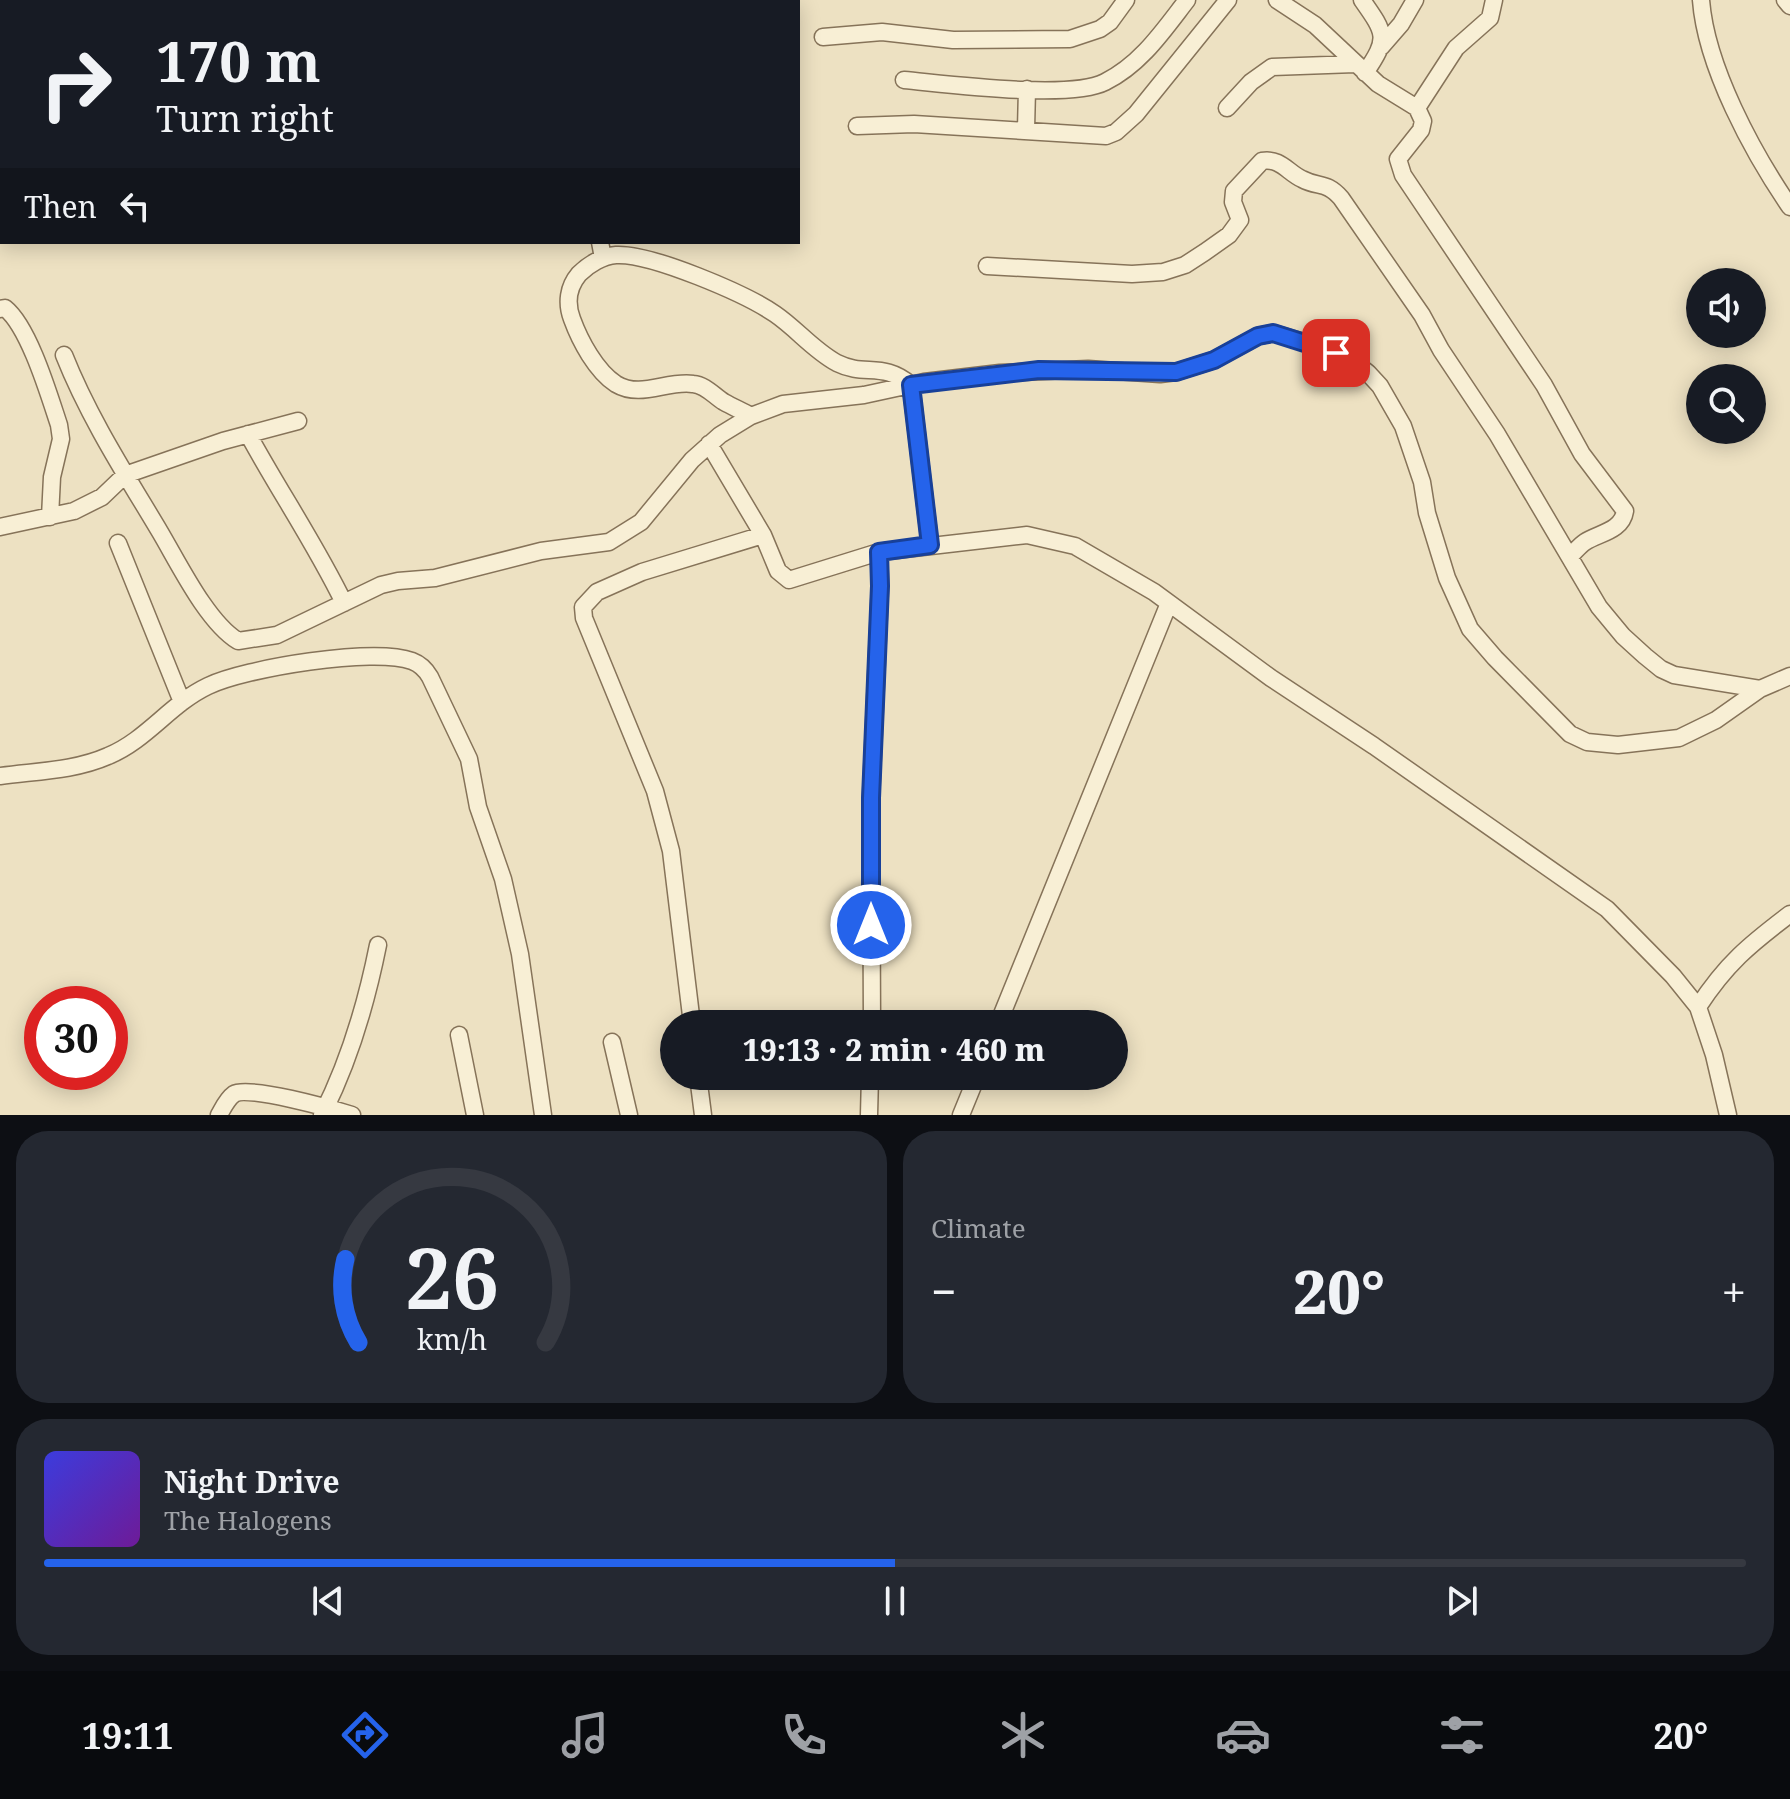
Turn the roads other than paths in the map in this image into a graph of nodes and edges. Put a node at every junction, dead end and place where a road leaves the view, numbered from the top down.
1 (1126, 0) edge
2 (1187, 0) edge
3 (1228, 0) edge
4 (1277, 0) edge
5 (1362, 0) edge
6 (1415, 0) edge
7 (1494, 0) edge
8 (1701, 0) edge
9 (1785, 0) edge
10 (1790, 6) edge
11 (823, 37) dead end
12 (1381, 47) junction
13 (1360, 68) junction
14 (904, 80) dead end
15 (1027, 89) junction
16 (1227, 108) dead end
17 (1417, 108) junction
18 (857, 126) dead end
19 (1026, 129) junction
20 (1790, 207) edge
21 (602, 250) edge
22 (987, 266) dead end
23 (0, 309) edge
24 (64, 355) dead end
25 (911, 385) junction
26 (751, 416) junction
27 (298, 421) dead end
28 (248, 434) junction
29 (709, 444) junction
30 (125, 475) junction
31 (50, 517) junction
32 (0, 527) edge
33 (763, 535) junction
34 (118, 543) dead end
35 (930, 545) junction
36 (879, 552) junction
37 (1570, 556) junction
38 (344, 603) junction
39 (1169, 603) junction
40 (1790, 676) edge
41 (1760, 689) junction
42 (182, 702) junction
43 (0, 776) edge
44 (1790, 914) edge
45 (378, 945) dead end
46 (1698, 1007) junction
47 (690, 1010) edge
48 (872, 1010) edge
49 (1004, 1010) edge
50 (459, 1035) dead end
51 (612, 1042) dead end
52 (700, 1090) edge
53 (870, 1090) edge
54 (971, 1090) edge
55 (324, 1111) edge
56 (219, 1115) edge
57 (352, 1115) edge
58 (475, 1115) edge
59 (543, 1115) edge
60 (629, 1115) edge
61 (703, 1115) edge
62 (869, 1115) edge
63 (961, 1115) edge
64 (1728, 1115) edge

1 - 11 street
2 - 15 street
3 - 19 street
4 - 13 street
5 - 12 street
6 - 12 street
7 - 17 street
8 - 20 street
9 - 10 street
12 - 13 street
13 - 16 street
13 - 17 street
14 - 15 street
15 - 19 street
17 - 37 street
18 - 19 street
21 - 25 street
21 - 26 street
22 - 37 street
23 - 31 street
24 - 30 street
25 - 26 street
25 - 35 street
25 - 41 street
26 - 29 street
27 - 28 street
28 - 30 street
28 - 38 street
29 - 33 street
29 - 38 street
30 - 31 street
30 - 38 street
31 - 32 street
33 - 36 street
33 - 47 street
34 - 42 street
35 - 36 street
35 - 39 street
36 - 48 street
37 - 41 street
39 - 46 street
39 - 49 street
40 - 41 street
42 - 43 street
42 - 59 street
44 - 46 street
45 - 55 street
46 - 64 street
50 - 58 street
51 - 60 street
52 - 61 street
53 - 62 street
54 - 63 street
55 - 56 street
55 - 57 street

